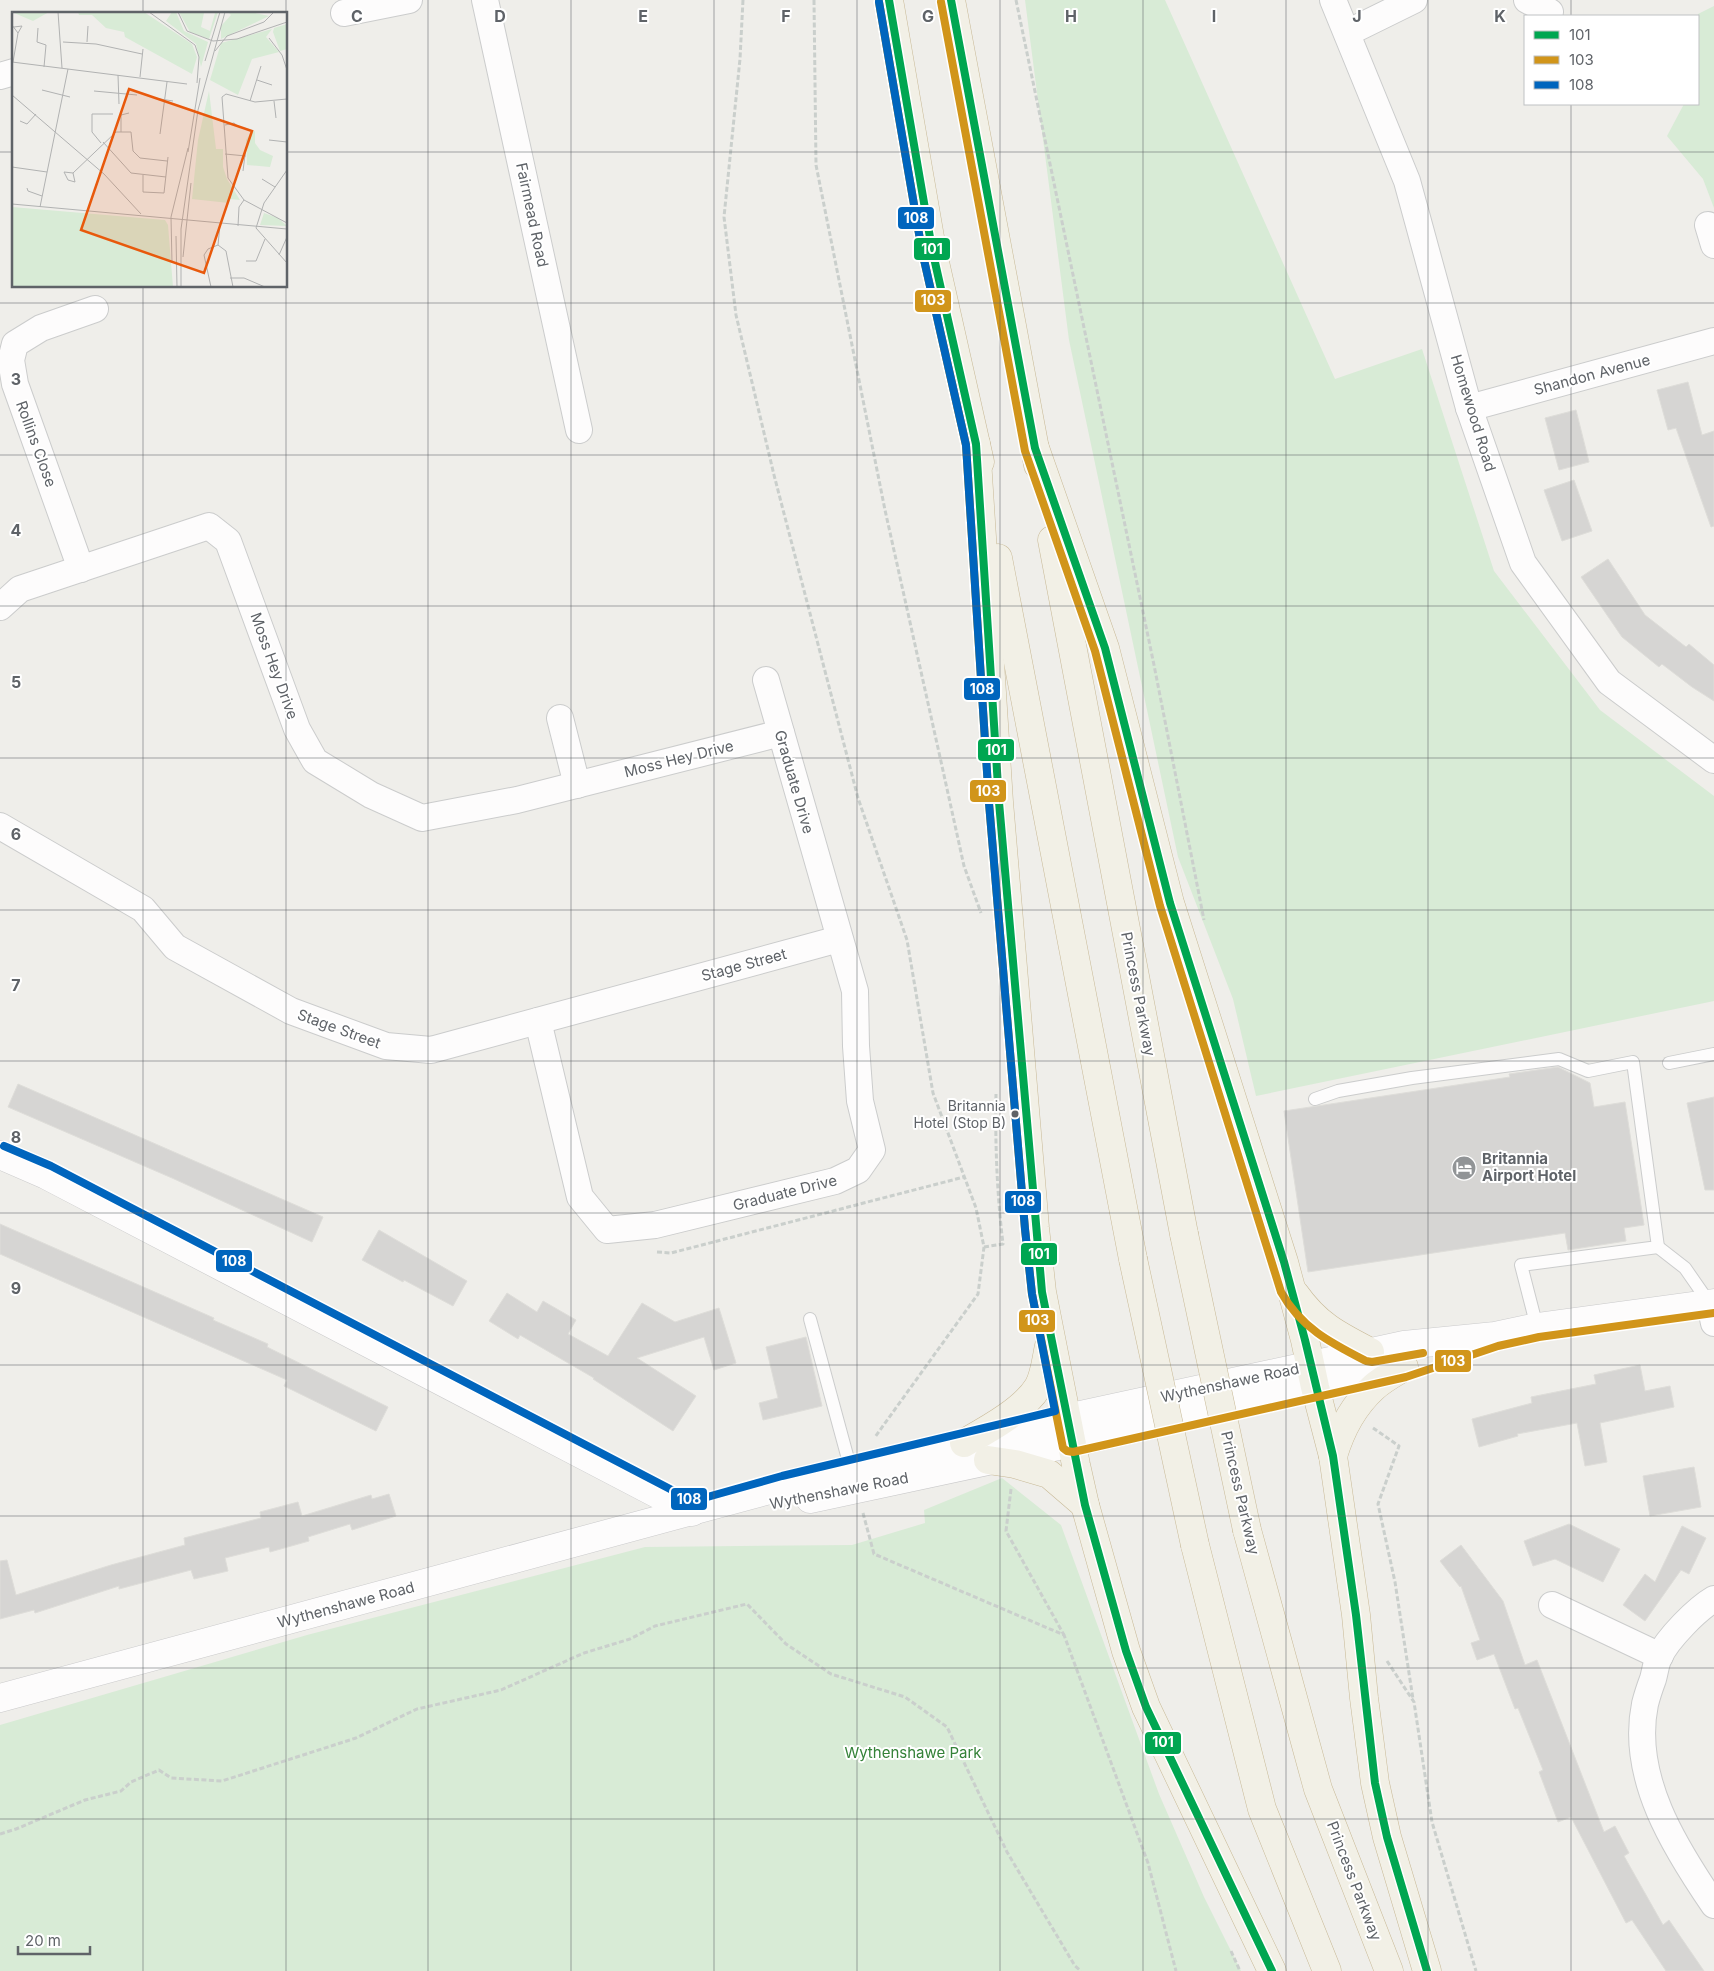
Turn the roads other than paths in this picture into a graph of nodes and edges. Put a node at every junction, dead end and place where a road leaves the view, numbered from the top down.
1 (409, 0) edge
2 (485, 0) edge
3 (889, 0) edge
4 (951, 0) edge
5 (1333, 0) edge
6 (1414, 0) edge
7 (1528, 0) edge
8 (1550, 12) dead end
9 (344, 13) dead end
10 (1347, 33) junction
11 (95, 309) dead end
12 (1714, 341) edge
13 (1469, 408) junction
14 (579, 430) dead end
15 (976, 444) junction
16 (1035, 448) junction
17 (80, 569) junction
18 (0, 607) edge
19 (766, 680) dead end
20 (560, 718) dead end
21 (780, 733) junction
22 (1714, 760) edge
23 (577, 785) junction
24 (0, 826) edge
25 (839, 939) junction
26 (538, 1021) junction
27 (1714, 1054) edge
28 (1669, 1063) dead end
29 (1315, 1099) dead end
30 (0, 1155) edge
31 (1658, 1246) junction
32 (1291, 1289) junction
33 (1713, 1310) edge
34 (810, 1319) dead end
35 (1538, 1327) junction
36 (1495, 1336) junction
37 (1051, 1337) junction
38 (1370, 1352) junction
39 (1404, 1367) junction
40 (1312, 1376) junction
41 (1069, 1430) junction
42 (964, 1443) junction
43 (1333, 1456) junction
44 (1002, 1462) junction
45 (853, 1479) junction
46 (1085, 1505) junction
47 (692, 1512) junction
48 (1714, 1599) edge
49 (1552, 1605) dead end
50 (1660, 1656) junction
51 (0, 1698) edge
52 (1714, 1905) edge
53 (1272, 1971) edge
54 (1327, 1971) edge
55 (1389, 1971) edge
56 (1427, 1971) edge

1 - 9 street
2 - 14 street, Fairmead Road
3 - 15 highway
4 - 16 highway, Princess Parkway
5 - 10 street, Homewood Road
6 - 10 street
7 - 8 street
10 - 13 street, Homewood Road
11 - 17 street, Rollins Close
12 - 13 street, Shandon Avenue
13 - 22 street, Homewood Road
15 - 37 highway
15 - 54 highway, bridge
16 - 32 highway
16 - 55 highway, Princess Parkway, bridge
17 - 18 street, Moss Hey Drive
17 - 23 street, Moss Hey Drive
19 - 21 street, Graduate Drive
20 - 23 street
21 - 23 street, Moss Hey Drive
21 - 25 street, Graduate Drive
24 - 26 street, Stage Street
25 - 26 street, Stage Street
25 - 26 street, Graduate Drive
27 - 28 lane
29 - 31 lane
30 - 47 main road
31 - 33 lane
31 - 35 lane
32 - 38 highway
32 - 40 highway
33 - 35 main road
34 - 45 lane
35 - 36 main road
36 - 38 main road, Wythenshawe Road
36 - 39 main road, Wythenshawe Road
37 - 41 highway
37 - 42 highway
38 - 40 main road, Wythenshawe Road
39 - 40 main road, Wythenshawe Road
39 - 43 highway
40 - 41 main road, Wythenshawe Road
40 - 43 highway
41 - 42 main road, Wythenshawe Road
41 - 44 main road, Wythenshawe Road
41 - 46 highway
42 - 45 main road, Wythenshawe Road
43 - 56 highway
44 - 45 main road, Wythenshawe Road
44 - 46 highway
45 - 47 main road, Wythenshawe Road
46 - 53 highway
47 - 51 main road, Wythenshawe Road
48 - 50 street
49 - 50 street
50 - 52 street

